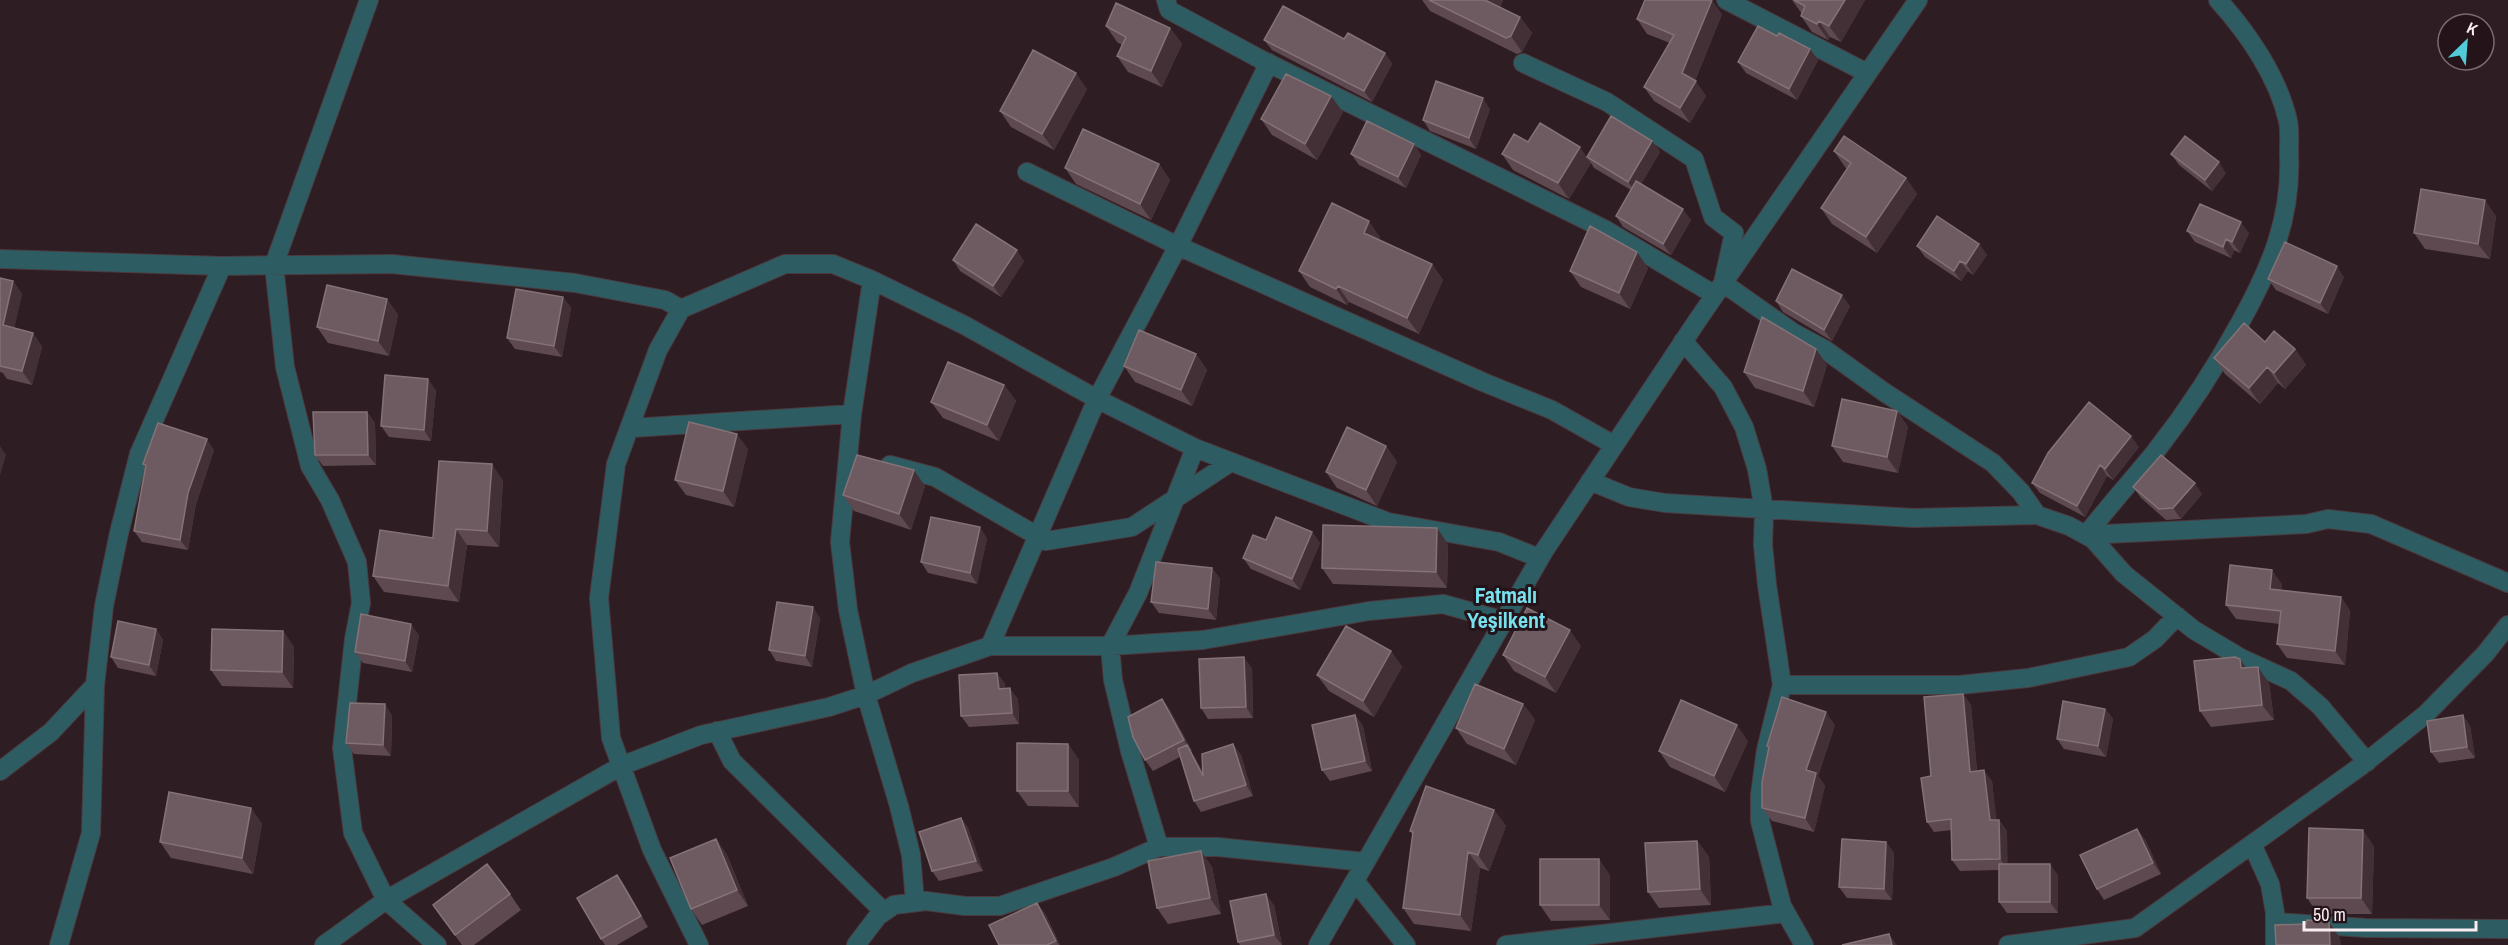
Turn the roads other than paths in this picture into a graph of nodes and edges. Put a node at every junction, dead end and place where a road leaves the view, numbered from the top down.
1 (369, 0) edge
2 (1166, 0) edge
3 (1726, 0) edge
4 (1918, 0) edge
5 (2218, 0) edge
6 (1269, 63) junction
7 (1523, 63) dead end
8 (1867, 73) junction
9 (1027, 172) dead end
10 (1178, 246) junction
11 (0, 258) edge
12 (274, 265) junction
13 (222, 266) junction
14 (872, 280) junction
15 (1719, 289) junction
16 (681, 309) junction
17 (1683, 341) junction
18 (1097, 399) junction
19 (852, 414) junction
20 (631, 428) junction
21 (1614, 445) junction
22 (1196, 448) junction
23 (1230, 462) junction
24 (848, 475) junction
25 (1590, 481) junction
26 (1177, 497) junction
27 (1764, 510) junction
28 (2037, 515) junction
29 (2086, 535) junction
30 (1037, 537) junction
31 (1539, 558) junction
32 (2508, 583) edge
33 (2177, 616) junction
34 (1504, 621) junction
35 (2506, 632) edge
36 (990, 646) junction
37 (1110, 646) junction
38 (94, 685) junction
39 (1782, 685) junction
40 (866, 695) junction
41 (717, 731) junction
42 (2367, 762) junction
43 (621, 766) junction
44 (0, 771) edge
45 (2252, 844) junction
46 (1159, 847) junction
47 (1365, 862) junction
48 (1354, 881) junction
49 (386, 900) junction
50 (915, 902) junction
51 (884, 912) junction
52 (1785, 913) junction
53 (2275, 922) junction
54 (2508, 929) edge
55 (59, 945) edge
56 (324, 945) edge
57 (437, 945) edge
58 (699, 945) edge
59 (856, 945) edge
60 (1318, 945) edge
61 (1406, 945) edge
62 (1506, 945) edge
63 (1804, 945) edge
64 (2008, 945) edge
65 (2276, 945) edge

1 - 12 street
2 - 6 street
3 - 8 street
4 - 8 street
5 - 29 street
6 - 10 street
6 - 15 street
7 - 15 street
8 - 15 street
9 - 10 street
10 - 18 street
10 - 21 street
11 - 13 street
12 - 13 street
12 - 16 street
12 - 49 street
13 - 38 street
14 - 16 street
14 - 18 street
14 - 19 street
15 - 17 street
15 - 28 street
16 - 20 street
17 - 21 street
17 - 27 street
18 - 22 street
18 - 30 street
19 - 20 street
19 - 24 street
20 - 43 street
21 - 25 street
22 - 23 street
22 - 26 street
23 - 26 street
23 - 31 street
24 - 30 street
24 - 40 street
25 - 27 street
25 - 31 street
26 - 30 street
26 - 37 street
27 - 28 street
27 - 39 street
28 - 29 street
29 - 32 street
29 - 33 street
30 - 36 street
31 - 34 street
33 - 39 street
33 - 42 street
34 - 37 street
34 - 47 street
35 - 42 street
36 - 37 street
36 - 40 street
37 - 46 street
38 - 44 street
38 - 55 street
39 - 52 street
40 - 41 street
40 - 50 street
41 - 43 street
41 - 51 street
42 - 45 street
43 - 49 street
43 - 58 street
45 - 53 street
45 - 64 street
46 - 47 street
46 - 50 street
47 - 48 street
48 - 60 street
48 - 61 street
49 - 56 street
49 - 57 street
50 - 51 street
51 - 59 street
52 - 62 street
52 - 63 street
53 - 54 street
53 - 65 street

